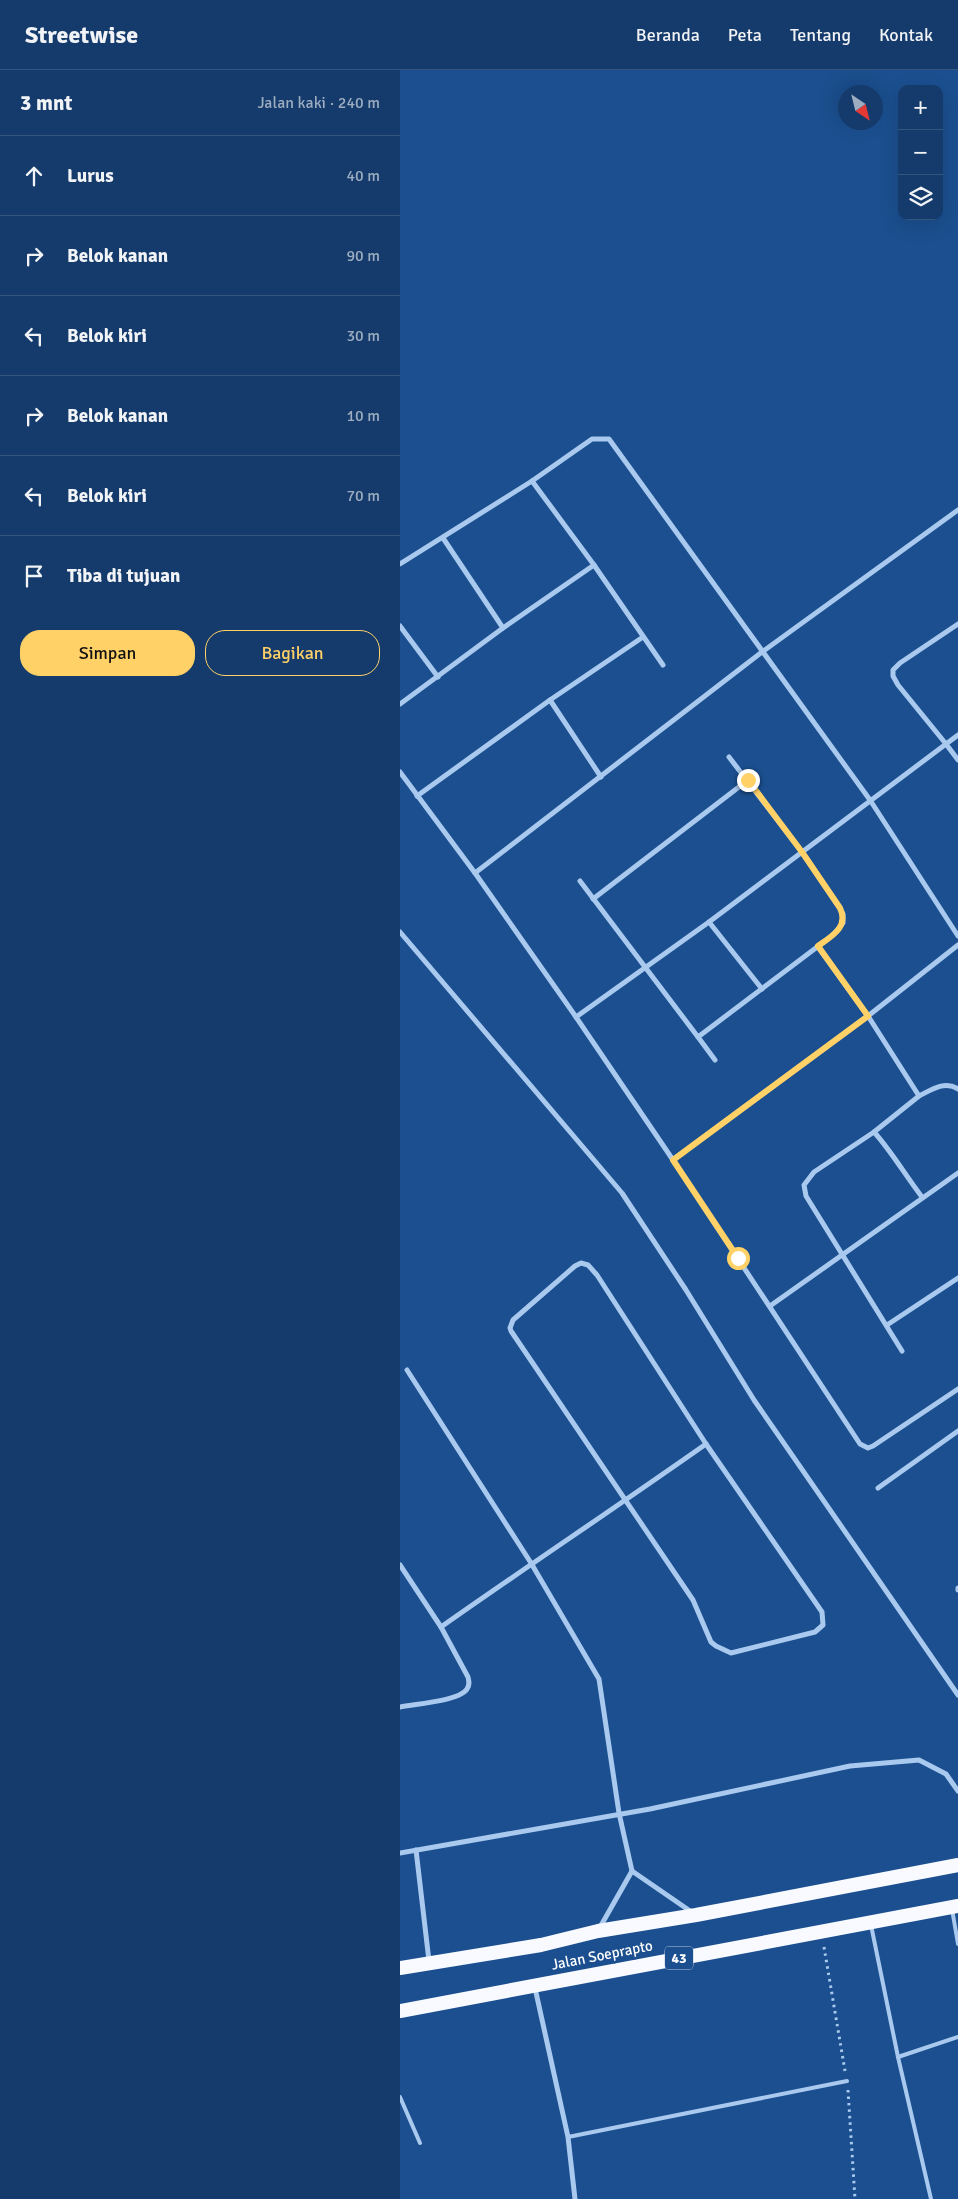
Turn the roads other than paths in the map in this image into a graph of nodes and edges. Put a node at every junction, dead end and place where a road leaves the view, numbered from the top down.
1 (532, 481) junction
2 (958, 510) edge
3 (443, 538) junction
4 (400, 564) edge
5 (594, 565) junction
6 (958, 624) edge
7 (400, 626) edge
8 (504, 628) junction
9 (643, 637) junction
10 (762, 652) junction
11 (663, 665) dead end
12 (438, 677) junction
13 (550, 700) junction
14 (400, 704) edge
15 (958, 735) edge
16 (946, 744) junction
17 (729, 757) dead end
18 (958, 760) edge
19 (400, 772) edge
20 (601, 777) junction
21 (748, 780) junction
22 (417, 796) junction
23 (870, 800) junction
24 (802, 852) junction
25 (474, 873) junction
26 (580, 881) dead end
27 (593, 899) junction
28 (709, 922) junction
29 (400, 932) edge
30 (958, 936) edge
31 (958, 945) edge
32 (818, 946) junction
33 (644, 967) junction
34 (762, 990) junction
35 (868, 1016) junction
36 (576, 1017) junction
37 (698, 1036) junction
38 (715, 1060) dead end
39 (958, 1089) edge
40 (919, 1096) junction
41 (874, 1132) junction
42 (673, 1160) junction
43 (958, 1173) edge
44 (922, 1197) junction
45 (842, 1256) junction
46 (958, 1278) edge
47 (770, 1306) junction
48 (886, 1325) junction
49 (902, 1351) dead end
50 (407, 1370) dead end
51 (958, 1389) edge
52 (958, 1431) edge
53 (706, 1444) junction
54 (878, 1488) dead end
55 (625, 1501) junction
56 (530, 1563) junction
57 (400, 1565) edge
58 (441, 1627) junction
59 (958, 1695) edge
60 (400, 1707) edge
61 (958, 1791) edge
62 (619, 1813) junction
63 (416, 1850) junction
64 (400, 1853) edge
65 (958, 1865) edge
66 (632, 1870) junction
67 (955, 1907) edge
68 (696, 1915) junction
69 (870, 1923) junction
70 (598, 1931) junction
71 (958, 1944) edge
72 (430, 1963) junction
73 (400, 1968) edge
74 (534, 1985) junction
75 (400, 2011) edge
76 (958, 2037) edge
77 (898, 2057) junction
78 (847, 2081) road end
79 (400, 2097) edge
80 (568, 2137) junction
81 (420, 2143) dead end
82 (575, 2199) edge
83 (931, 2199) edge

1 - 3 street
1 - 5 street
1 - 10 street
2 - 10 street
3 - 4 street
3 - 8 street
5 - 8 street
5 - 9 street
6 - 16 street
7 - 12 street
8 - 12 street
9 - 11 street
9 - 13 street
10 - 20 street
10 - 23 street
12 - 14 street
13 - 20 street
13 - 22 street
15 - 16 street
16 - 18 street
16 - 23 street
17 - 21 street
19 - 22 street
20 - 25 street
21 - 24 street
21 - 27 street
22 - 25 street
23 - 24 street
23 - 30 street
24 - 28 street
24 - 32 street
25 - 36 street
26 - 27 street
27 - 33 street
28 - 33 street
28 - 34 street
29 - 59 street
31 - 35 street
32 - 34 street
32 - 35 street
33 - 36 street
33 - 37 street
34 - 37 street
35 - 40 street
35 - 42 street
36 - 42 street
37 - 38 street
39 - 40 street
40 - 41 street
41 - 44 street
41 - 45 street
42 - 47 street
43 - 44 street
44 - 45 street
45 - 47 street
45 - 48 street
46 - 48 street
47 - 51 street
48 - 49 street
50 - 56 street
52 - 54 street
53 - 55 street
53 - 55 street
53 - 55 street
55 - 56 street
56 - 58 street
56 - 62 street
57 - 58 street
58 - 60 street
61 - 62 street
62 - 63 street
62 - 66 street
63 - 64 street
63 - 72 street
65 - 68 highway, Jalan Soeprapto
66 - 68 street
66 - 70 street
67 - 69 highway, Jalan Soeprapto / 43
67 - 71 lane
68 - 70 highway, Jalan Soeprapto
69 - 74 highway, Jalan Soeprapto / 43
69 - 77 lane
70 - 72 highway, Jalan Soeprapto
72 - 73 highway, Jalan Soeprapto
74 - 75 highway, Jalan Soeprapto / 43
74 - 80 street
76 - 77 lane
77 - 83 lane
78 - 80 lane
79 - 81 lane
80 - 82 street

